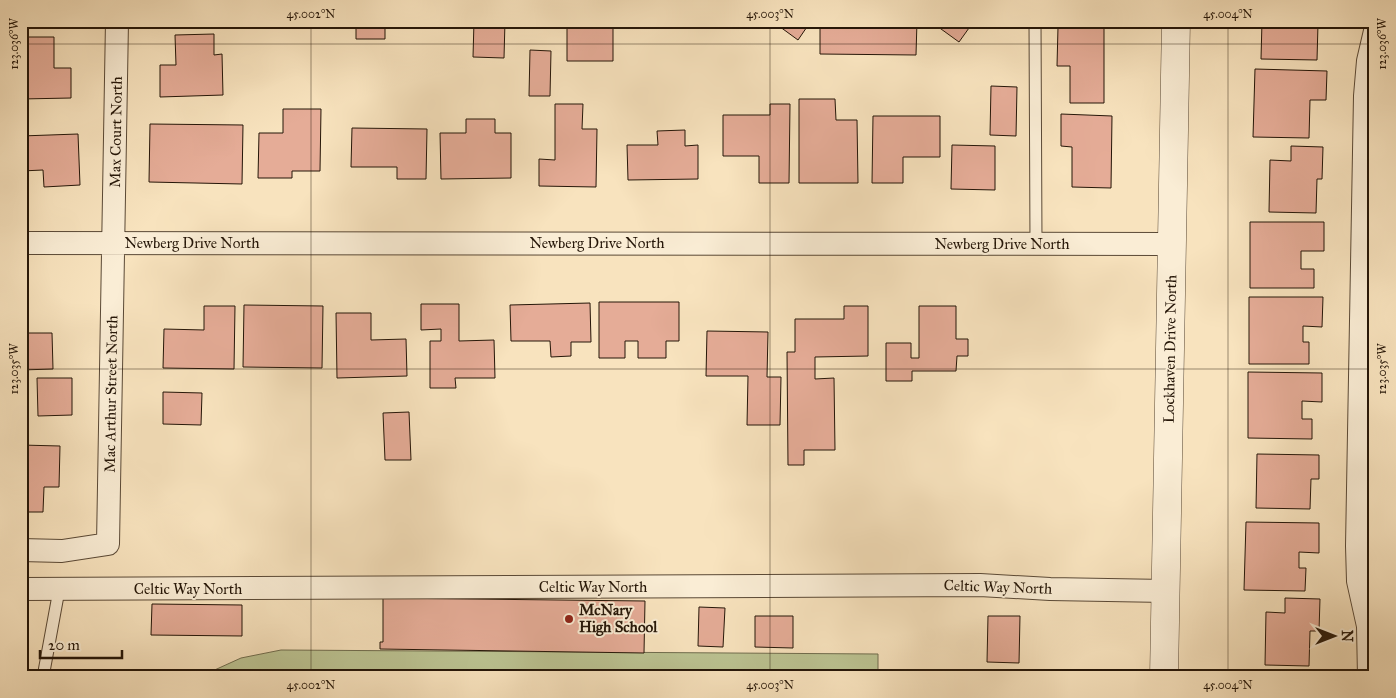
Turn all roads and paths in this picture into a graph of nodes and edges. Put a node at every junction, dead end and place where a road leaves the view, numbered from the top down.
1 (117, 21) edge
2 (1035, 21) edge
3 (1176, 21) edge
4 (1375, 31) edge
5 (21, 243) edge
6 (115, 243) junction
7 (1036, 244) junction
8 (1172, 244) junction
9 (1366, 516) edge
10 (21, 550) edge
11 (21, 589) edge
12 (59, 590) junction
13 (1166, 591) junction
14 (43, 677) edge
15 (1164, 677) edge
16 (1370, 677) edge

1 - 6 street, Max Court North
2 - 7 lane
3 - 8 street, Lockhaven Drive North
4 - 9 street
5 - 6 street, Newberg Drive North
6 - 7 street, Newberg Drive North
6 - 10 street, Mac Arthur Street North
7 - 8 street, Newberg Drive North
8 - 13 street, Lockhaven Drive North
9 - 16 street
11 - 12 street, Celtic Way North
12 - 13 street, Celtic Way North
12 - 14 lane
13 - 15 street, Lockhaven Drive North

